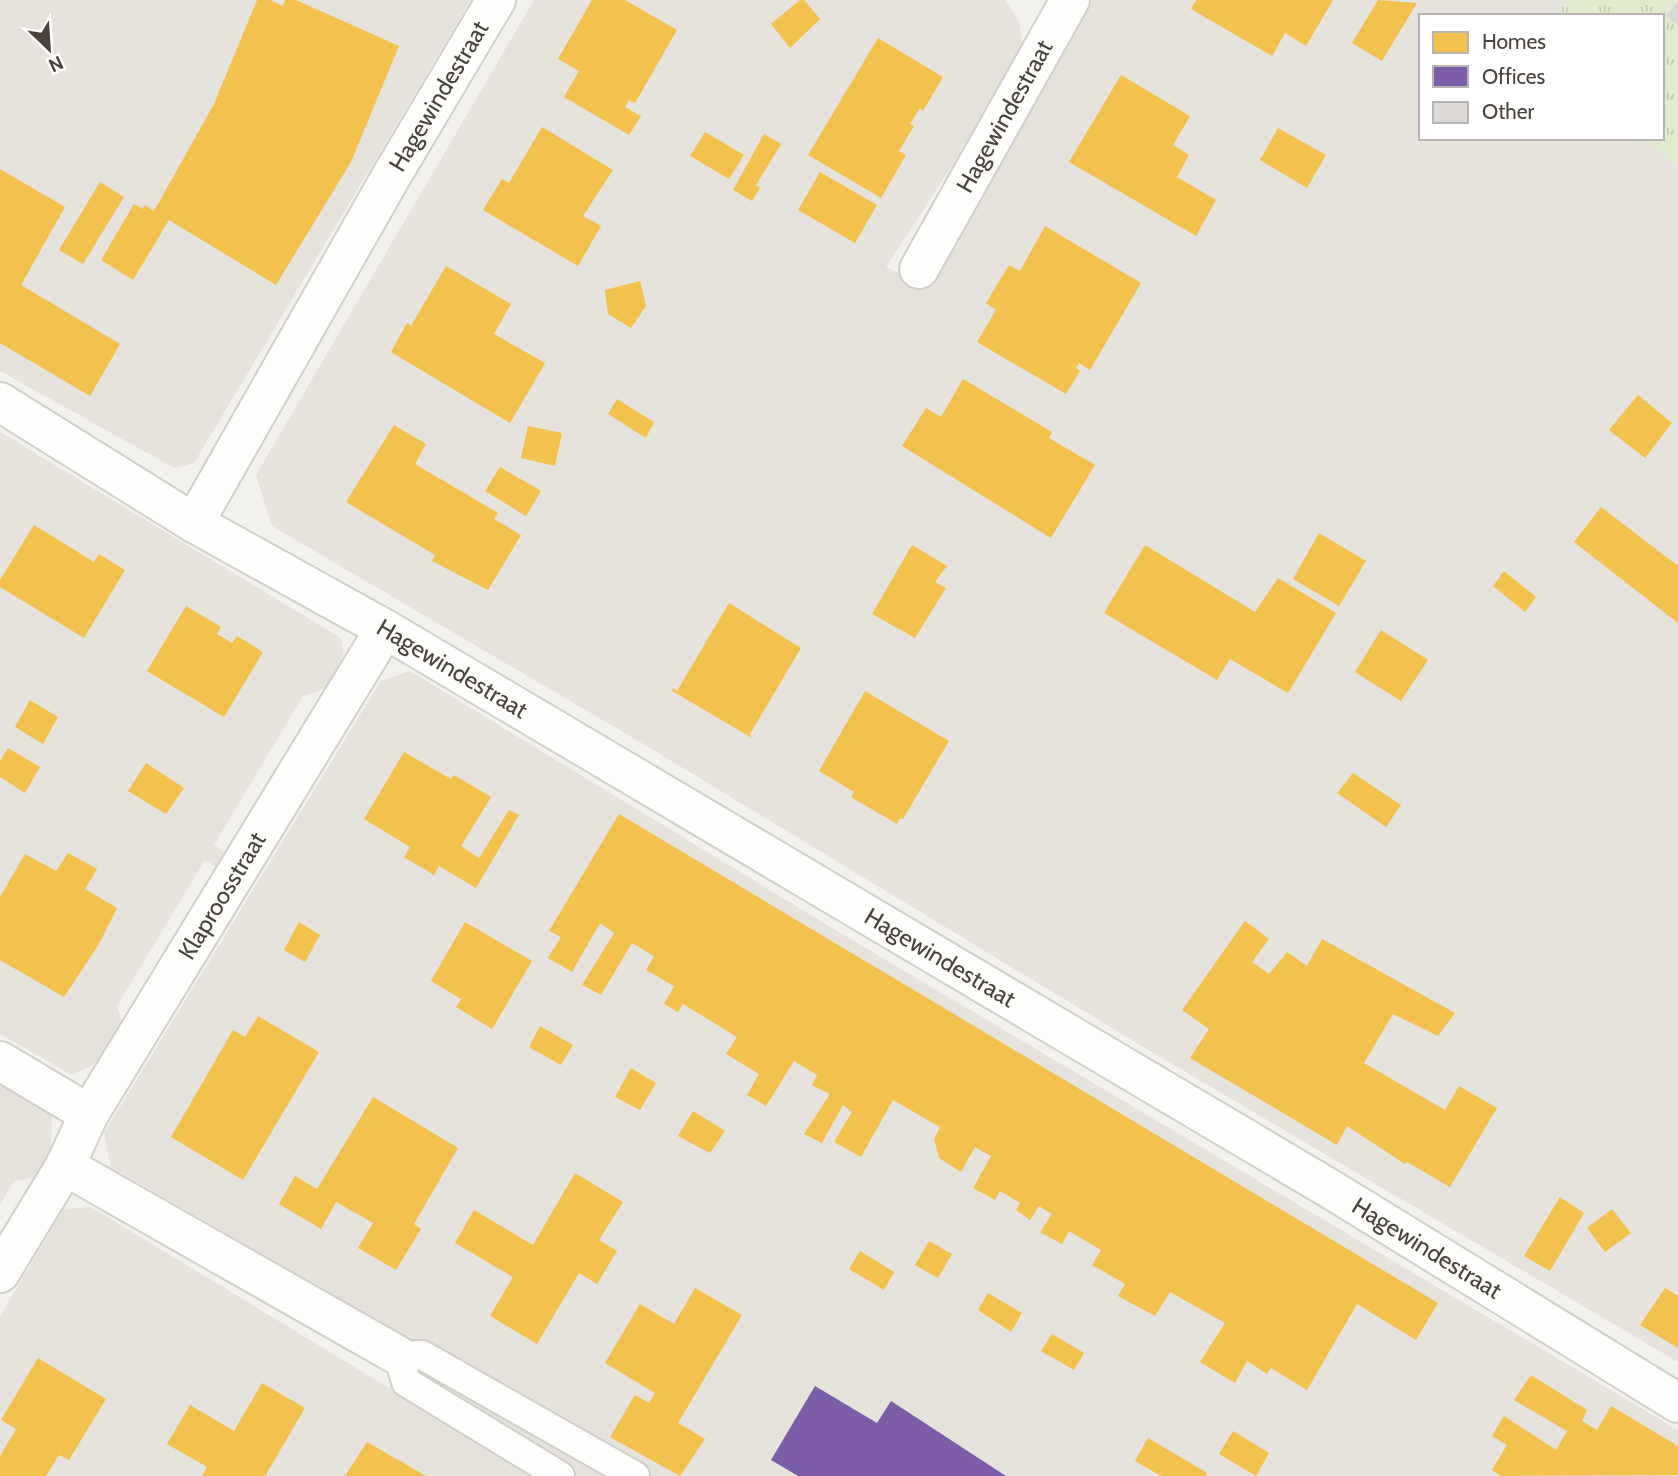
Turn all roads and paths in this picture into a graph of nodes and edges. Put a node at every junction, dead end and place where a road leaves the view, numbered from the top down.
1 (496, 0) edge
2 (1070, 0) edge
3 (919, 269) dead end
4 (0, 401) edge
5 (194, 523) junction
6 (385, 629) junction
7 (0, 1061) edge
8 (89, 1114) junction
9 (65, 1166) junction
10 (0, 1273) edge
11 (399, 1356) junction
12 (1678, 1403) edge
13 (560, 1476) edge
14 (635, 1476) edge

1 - 5 street, Hagewindestraat
2 - 3 street, Hagewindestraat
4 - 5 street, Hagewindestraat
5 - 6 street, Hagewindestraat
6 - 8 street, Klaproosstraat
6 - 12 street, Hagewindestraat
7 - 8 street
8 - 9 street, Klaproosstraat
9 - 10 street, Klaproosstraat
9 - 11 street
11 - 13 lane
11 - 14 lane

